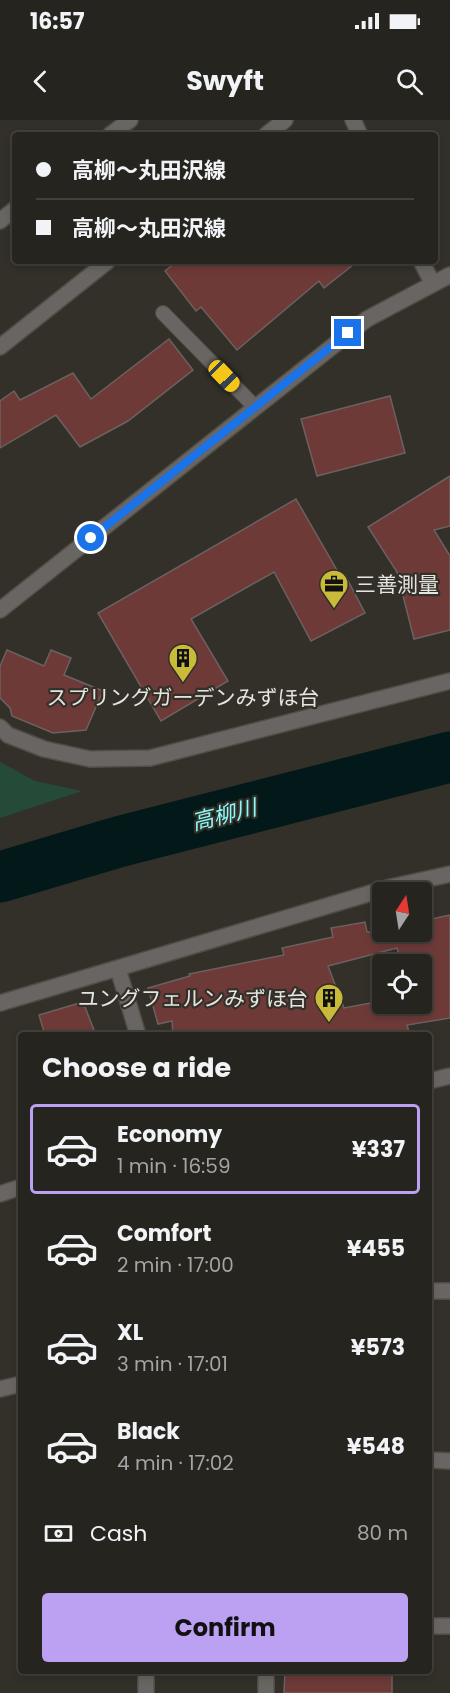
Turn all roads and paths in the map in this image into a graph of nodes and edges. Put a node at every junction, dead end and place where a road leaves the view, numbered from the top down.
1 (130, 120) edge
2 (285, 120) edge
3 (114, 132) edge
4 (270, 132) edge
5 (12, 211) edge
6 (0, 221) edge
7 (104, 264) edge
8 (423, 264) edge
9 (450, 275) edge
10 (432, 282) junction
11 (163, 313) dead end
12 (0, 347) edge
13 (255, 407) junction
14 (0, 610) edge
15 (450, 681) edge
16 (0, 728) edge
17 (450, 874) edge
18 (118, 969) junction
19 (0, 1003) edge
20 (137, 1032) edge
21 (450, 1076) edge
22 (432, 1080) edge
23 (18, 1188) edge
24 (0, 1194) edge
25 (432, 1291) edge
26 (450, 1291) edge
27 (18, 1385) edge
28 (0, 1389) edge
29 (432, 1460) edge
30 (450, 1461) edge
31 (432, 1626) edge
32 (450, 1626) edge
33 (146, 1674) edge
34 (266, 1674) edge
35 (146, 1693) edge
36 (266, 1693) edge

1 - 3 street
2 - 4 street
5 - 6 street
7 - 12 street
8 - 10 street
9 - 10 street
10 - 13 street
11 - 13 lane
13 - 14 street
15 - 16 street
17 - 18 street
18 - 19 street
18 - 20 street
21 - 22 street
23 - 24 street
25 - 26 street
27 - 28 street
29 - 30 street
31 - 32 street
33 - 35 street
34 - 36 street

